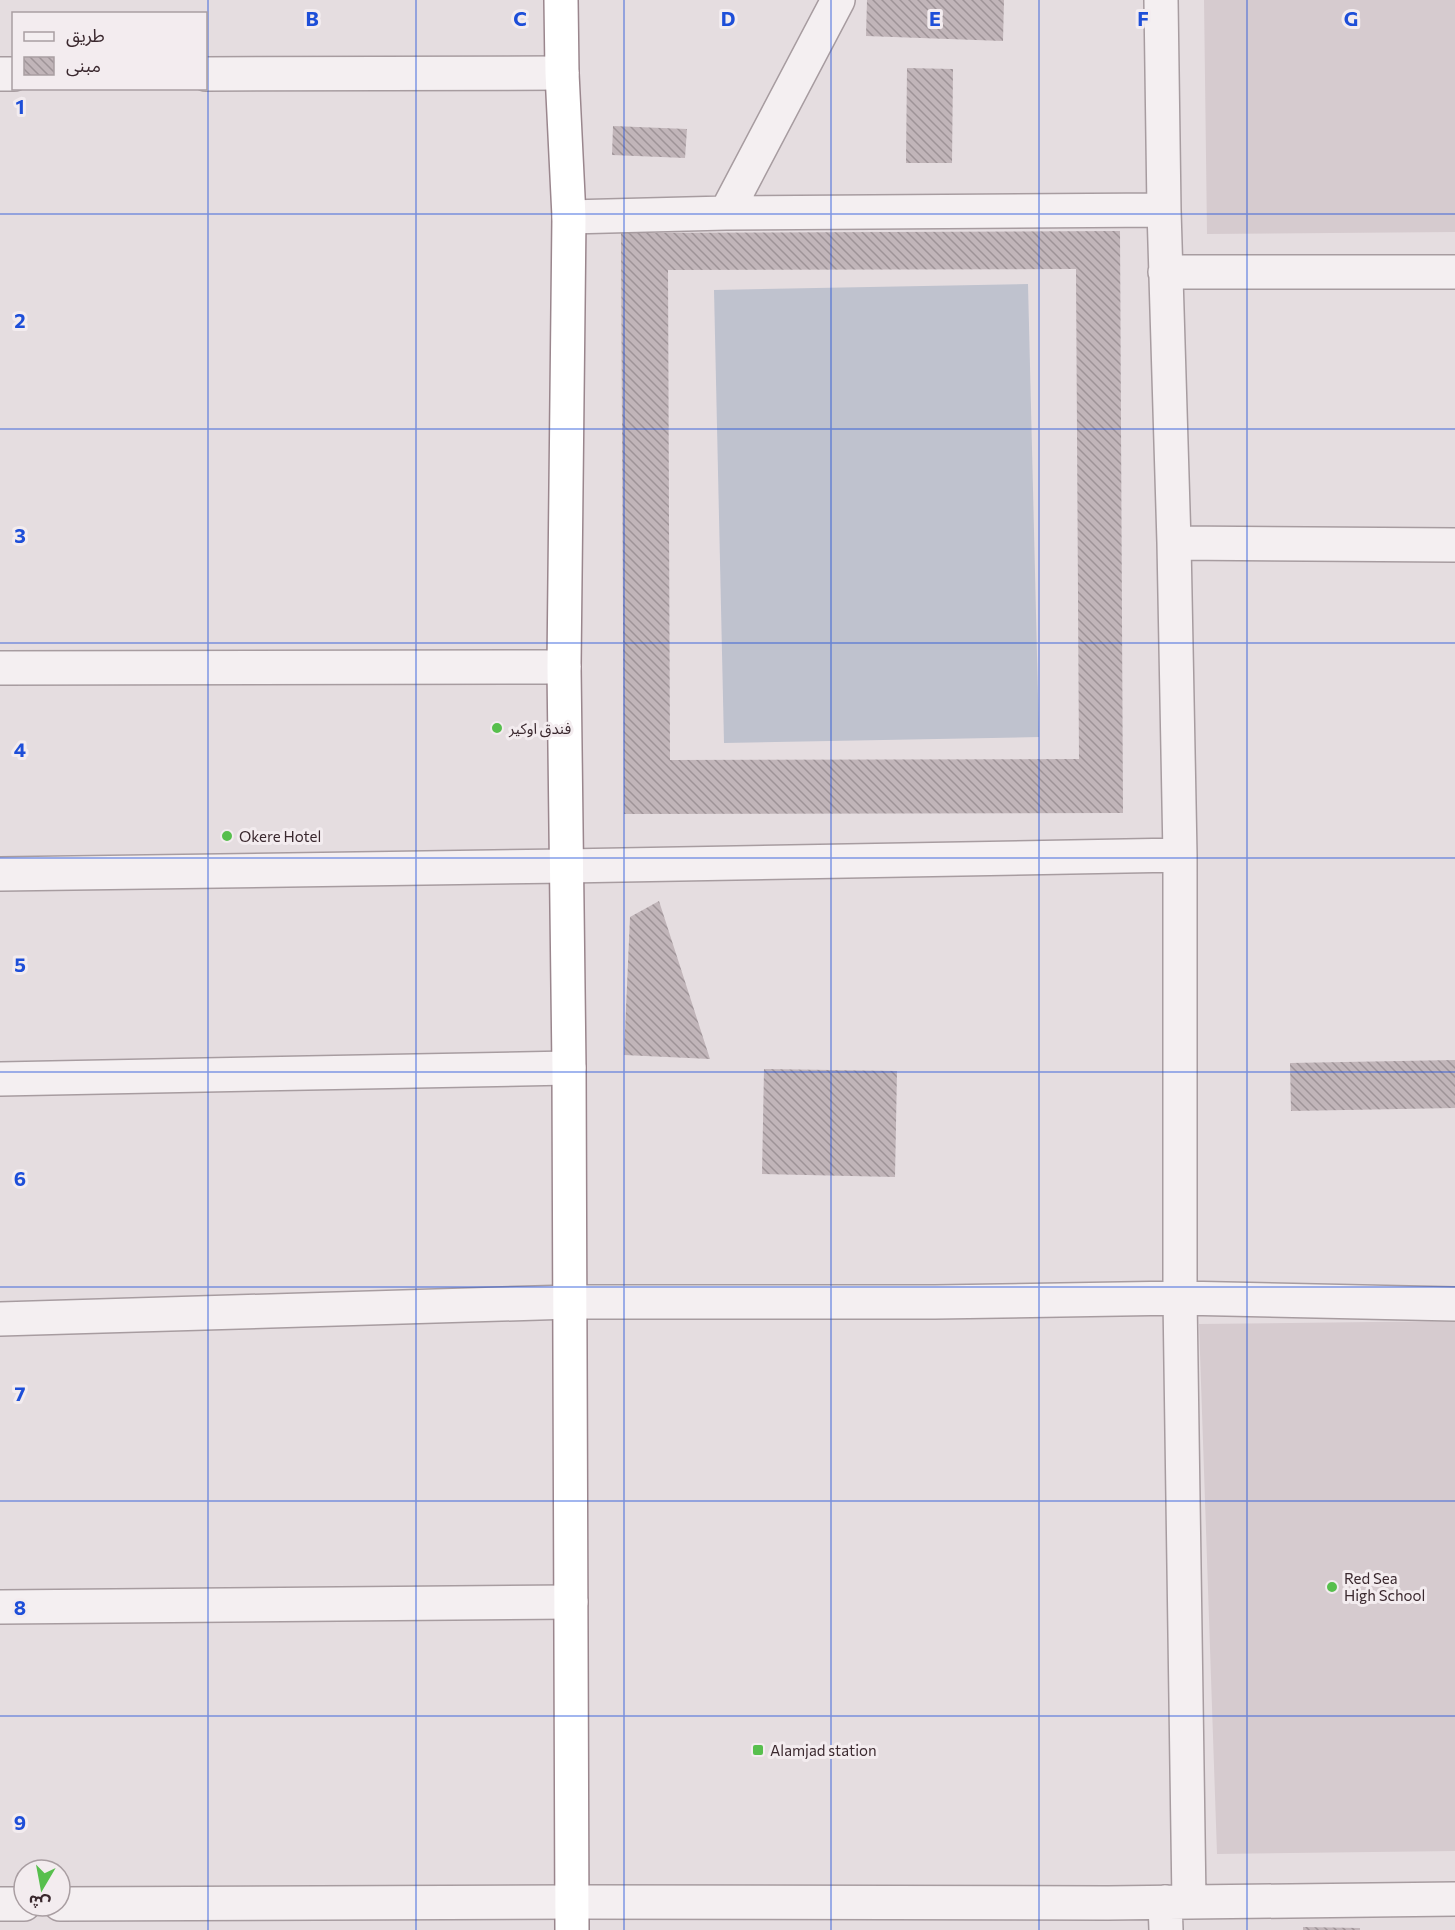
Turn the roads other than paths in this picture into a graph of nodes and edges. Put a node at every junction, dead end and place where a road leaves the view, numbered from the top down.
1 (561, 0) edge
2 (838, 0) edge
3 (1161, 0) edge
4 (562, 73) junction
5 (207, 74) edge
6 (1164, 210) junction
7 (726, 213) junction
8 (569, 217) junction
9 (1165, 272) junction
10 (1455, 272) edge
11 (1174, 543) junction
12 (1455, 545) edge
13 (564, 667) junction
14 (0, 668) edge
15 (1180, 855) junction
16 (566, 866) junction
17 (0, 874) edge
18 (569, 1068) junction
19 (0, 1079) edge
20 (1180, 1298) junction
21 (571, 1302) junction
22 (1455, 1304) edge
23 (0, 1319) edge
24 (571, 1602) junction
25 (0, 1607) edge
26 (1455, 1899) edge
27 (72, 1904) edge
28 (1174, 1912) edge
29 (444, 1916) edge
30 (573, 1916) edge
31 (1108, 1917) edge

1 - 4 highway
2 - 7 street
3 - 6 street
4 - 5 street
4 - 8 highway
6 - 7 street
6 - 9 street
7 - 8 street
8 - 13 highway
9 - 10 street
9 - 11 street
11 - 12 street
11 - 15 street
13 - 14 street
13 - 16 highway
15 - 16 street
15 - 20 street
16 - 17 street
16 - 18 highway
18 - 19 street
18 - 21 highway
20 - 21 street
20 - 22 street
20 - 28 street
21 - 23 street
21 - 24 highway
24 - 25 street
24 - 30 highway
26 - 28 street
27 - 29 street
28 - 31 street
29 - 30 street
30 - 31 street

